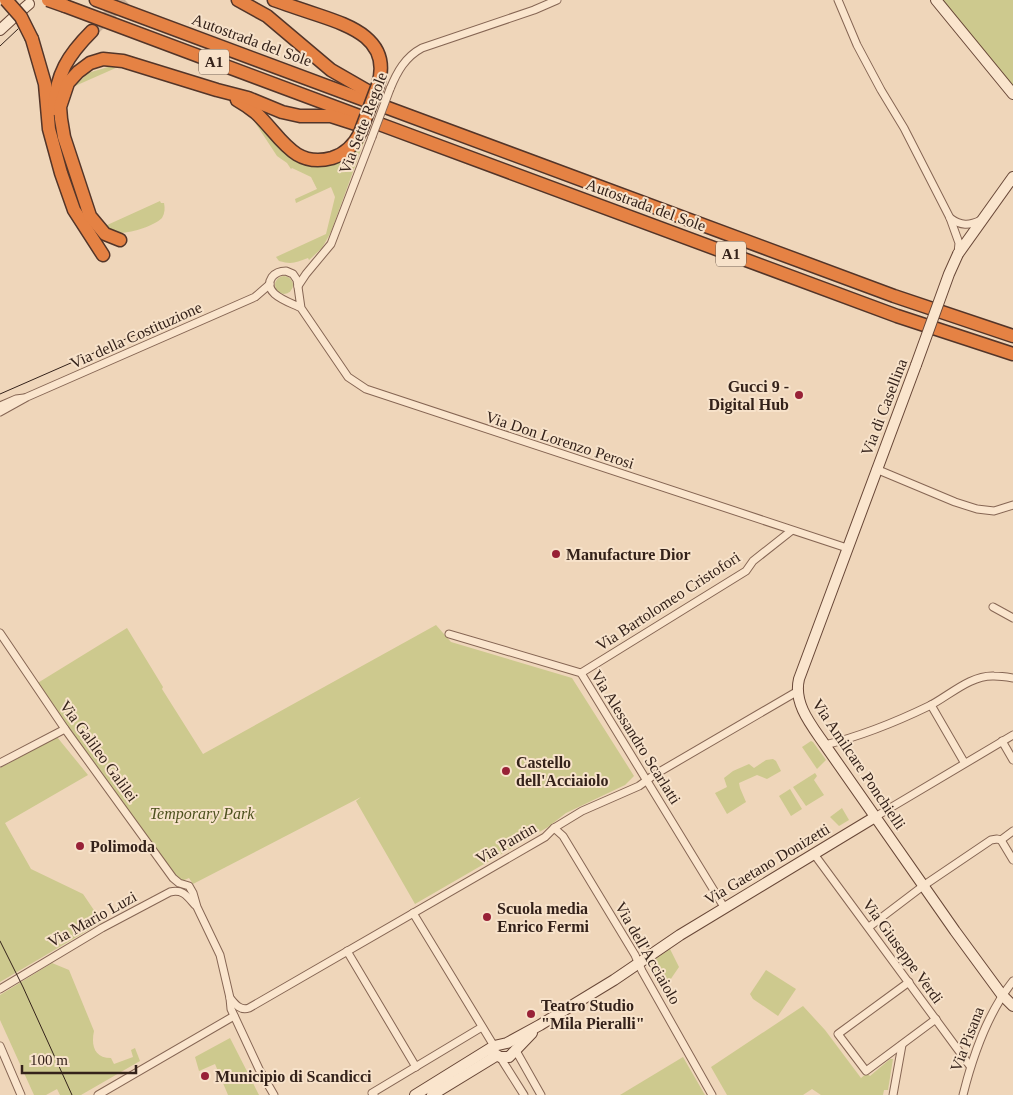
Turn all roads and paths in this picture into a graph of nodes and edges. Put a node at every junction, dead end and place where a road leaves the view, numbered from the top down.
1 (6, 0) edge
2 (48, 0) edge
3 (96, 0) edge
4 (238, 0) edge
5 (274, 0) edge
6 (558, 0) edge
7 (838, 0) edge
8 (936, 0) edge
9 (12, 20) dead end
10 (0, 30) edge
11 (92, 31) tunnel mouth
12 (216, 90) junction
13 (1013, 94) edge
14 (381, 96) junction
15 (369, 128) junction
16 (61, 173) junction
17 (1013, 177) edge
18 (950, 218) junction
19 (983, 218) junction
20 (120, 240) dead end
21 (958, 254) junction
22 (103, 255) dead end
23 (270, 284) junction
24 (297, 287) junction
25 (278, 296) junction
26 (255, 297) junction
27 (301, 308) junction
28 (1013, 336) edge
29 (1013, 354) edge
30 (27, 397) junction
31 (0, 406) edge
32 (0, 412) edge
33 (876, 469) junction
34 (1013, 505) edge
35 (791, 531) junction
36 (847, 548) junction
37 (992, 607) dead end
38 (1013, 618) edge
39 (0, 633) edge
40 (449, 634) dead end
41 (581, 673) junction
42 (1013, 678) edge
43 (798, 691) junction
44 (931, 705) junction
45 (65, 729) junction
46 (1013, 735) edge
47 (1002, 741) junction
48 (825, 745) junction
49 (1013, 760) edge
50 (964, 762) junction
51 (0, 763) edge
52 (648, 779) junction
53 (875, 817) junction
54 (554, 828) junction
55 (1013, 831) edge
56 (1001, 840) junction
57 (814, 854) junction
58 (1013, 860) edge
59 (923, 886) junction
60 (197, 907) junction
61 (724, 907) junction
62 (413, 913) junction
63 (869, 927) junction
64 (347, 951) junction
65 (639, 963) junction
66 (1013, 981) edge
67 (909, 982) junction
68 (0, 989) edge
69 (1002, 996) junction
70 (230, 998) junction
71 (1013, 1006) edge
72 (234, 1016) junction
73 (936, 1019) junction
74 (482, 1027) junction
75 (902, 1045) junction
76 (0, 1046) edge
77 (512, 1046) junction
78 (495, 1052) junction
79 (970, 1066) junction
80 (416, 1067) junction
81 (21, 1095) edge
82 (98, 1095) edge
83 (274, 1095) edge
84 (374, 1095) edge
85 (415, 1095) edge
86 (432, 1095) edge
87 (524, 1095) edge
88 (541, 1095) edge
89 (712, 1095) edge
90 (893, 1095) edge
91 (963, 1095) edge

1 - 16 highway, bridge
2 - 15 highway, Autostrada del Sole / A1, bridge
3 - 14 highway, Autostrada del Sole / A1
4 - 14 highway
5 - 14 highway
6 - 14 street, Via Sette Regole
7 - 18 street
8 - 13 street
9 - 10 street
11 - 16 highway
12 - 15 highway
12 - 15 highway
12 - 20 highway
14 - 15 highway, bridge
14 - 28 highway, Autostrada del Sole / A1
15 - 24 street, Via Sette Regole
15 - 29 highway, Autostrada del Sole / A1
16 - 22 highway
17 - 19 street, Via di Casellina
18 - 19 street
18 - 21 street
19 - 21 street, Via di Casellina
21 - 33 street, Via di Casellina, bridge
23 - 24 street
23 - 25 street
23 - 26 street, Via della Costituzione
24 - 25 street, Via Sette Regole
24 - 27 street, Via Don Lorenzo Perosi
25 - 26 street, Via della Costituzione
25 - 27 street, Via Don Lorenzo Perosi
26 - 30 street, Via della Costituzione
27 - 35 street, Via Don Lorenzo Perosi
30 - 31 street, Via della Costituzione
30 - 32 street, Via della Costituzione
33 - 34 street, Via di Casellina
33 - 36 street, Via Amilcare Ponchielli
35 - 36 street, Via Don Lorenzo Perosi
35 - 41 street, Via Bartolomeo Cristofori
36 - 43 street, Via Amilcare Ponchielli
37 - 38 street
39 - 45 street, Via Galileo Galilei
40 - 41 street, Via Alessandro Scarlatti
41 - 52 street, Via Alessandro Scarlatti
42 - 44 street
43 - 48 street, Via Amilcare Ponchielli
43 - 52 street, Via Pantin
44 - 48 street
44 - 50 street
45 - 51 street
45 - 60 street, Via Galileo Galilei
46 - 47 street, Via Gaetano Donizetti
47 - 49 street
47 - 50 street, Via Gaetano Donizetti
48 - 53 street, Via Amilcare Ponchielli
50 - 53 street, Via Gaetano Donizetti
52 - 54 street, Via Pantin
52 - 61 street, Via Alessandro Scarlatti
53 - 57 street, Via Gaetano Donizetti
53 - 59 street, Via Amilcare Ponchielli
54 - 62 street, Via Pantin
54 - 65 street, Via dell'Acciaiolo
55 - 56 street
56 - 58 street
56 - 59 street
57 - 61 street, Via Gaetano Donizetti
57 - 63 street, Via Giuseppe Verdi
59 - 63 street
59 - 69 street, Via Amilcare Ponchielli
60 - 68 street, Via Mario Luzi
60 - 70 street, Via Galileo Galilei
61 - 65 street, Via Gaetano Donizetti
62 - 64 street, Via Pantin
62 - 74 street
63 - 67 street, Via Giuseppe Verdi
64 - 70 street, Via Pantin
64 - 80 street
65 - 77 street, Via Gaetano Donizetti
65 - 89 street, Via dell'Acciaiolo
66 - 69 street, Via Pisana
67 - 73 street, Via Giuseppe Verdi
67 - 75 street
69 - 71 street, Via Pisana
69 - 79 street, Via Pisana
70 - 72 street, Via Galileo Galilei
72 - 82 street
72 - 83 street, Via Galileo Galilei
73 - 75 street
73 - 79 street, Via Giuseppe Verdi
74 - 78 street
74 - 80 street
75 - 90 street
76 - 81 street
77 - 78 street, Via Gaetano Donizetti
77 - 78 street, Via Gaetano Donizetti
77 - 88 street
78 - 85 street, Via Gaetano Donizetti
78 - 86 street, Via Gaetano Donizetti
78 - 87 street
79 - 91 street, Via Pisana
80 - 84 street

